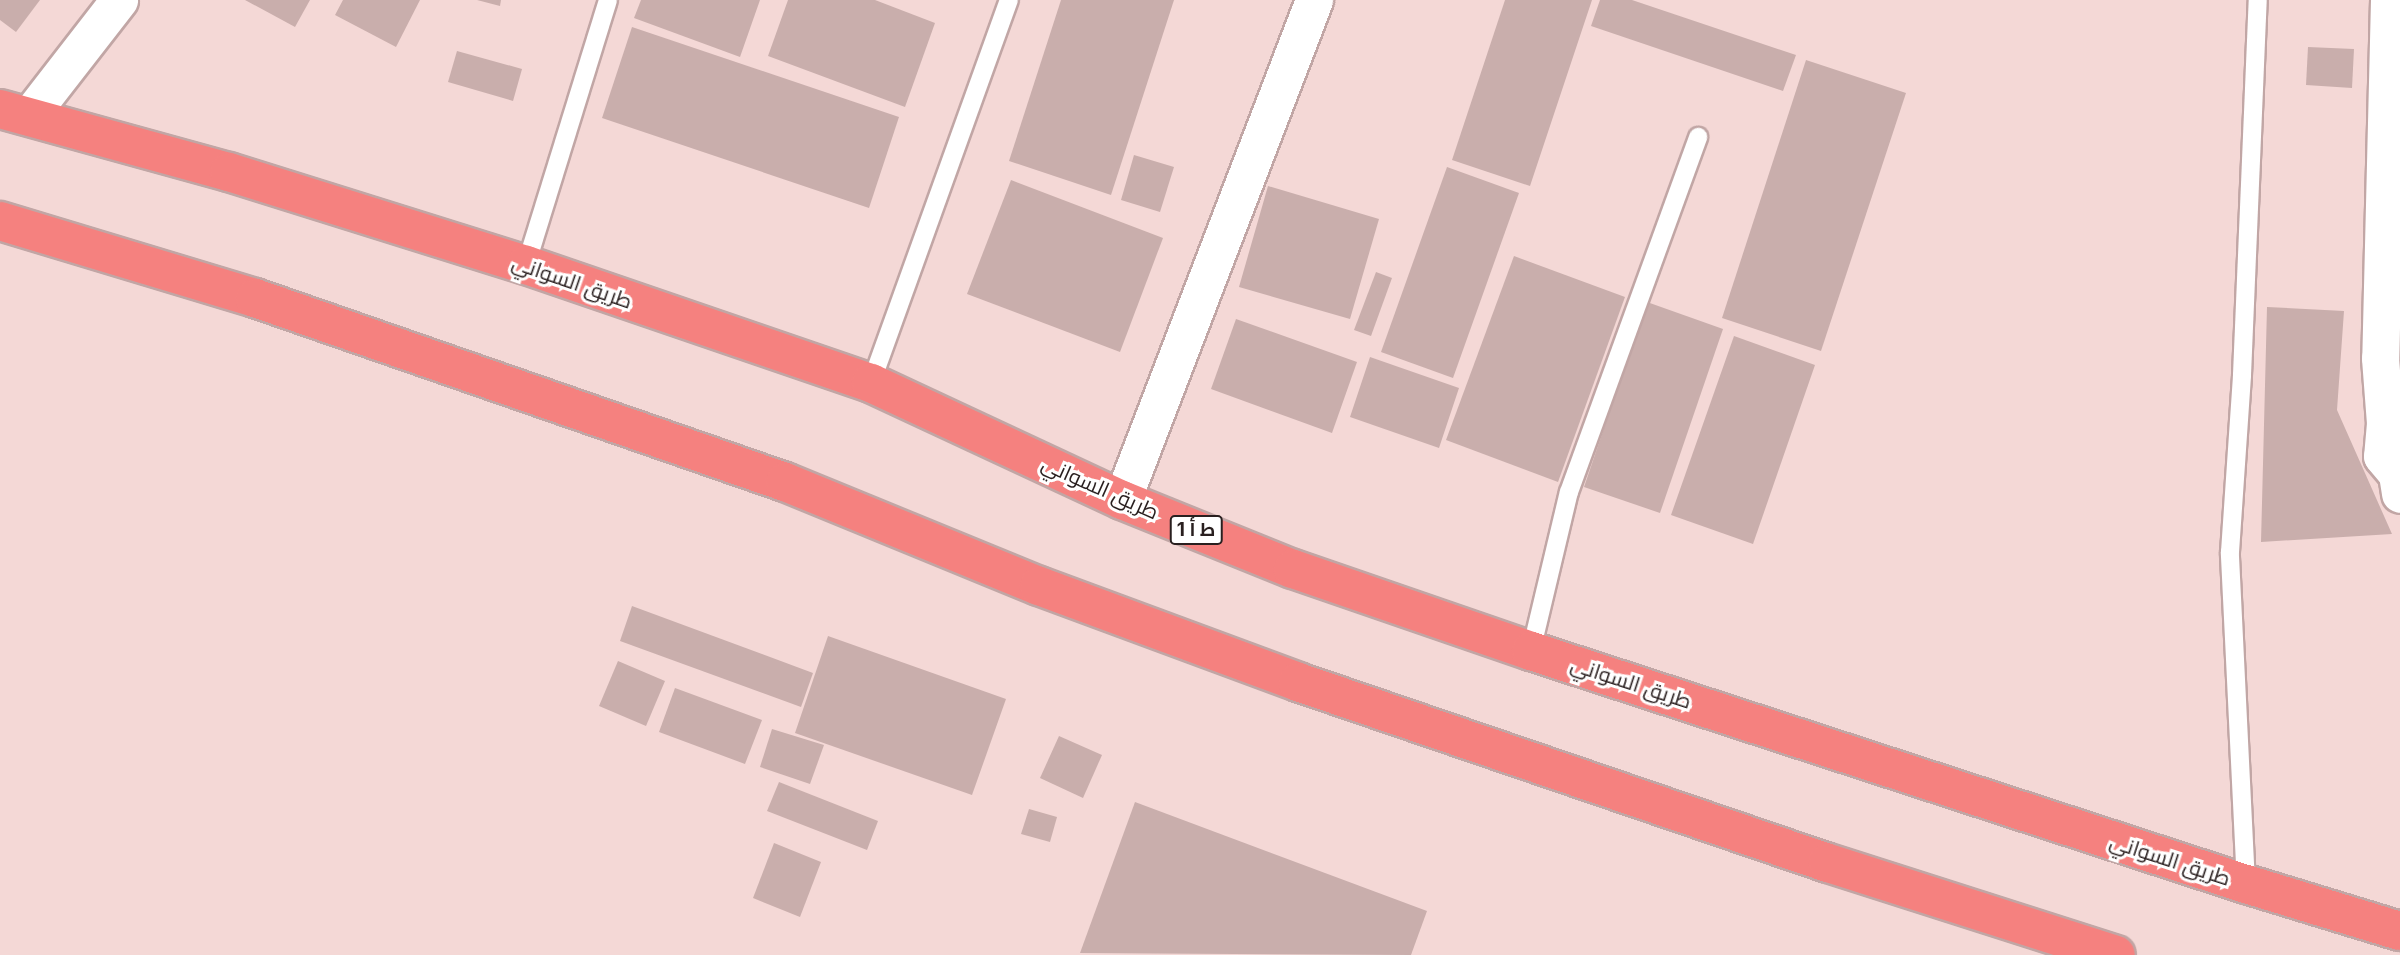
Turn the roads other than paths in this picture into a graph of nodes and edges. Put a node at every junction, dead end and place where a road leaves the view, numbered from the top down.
1 (119, 0) edge
2 (608, 0) edge
3 (1009, 0) edge
4 (1314, 0) edge
5 (2258, 0) edge
6 (2389, 0) edge
7 (14, 113) edge
8 (1698, 137) dead end
9 (0, 220) edge
10 (526, 265) junction
11 (871, 383) junction
12 (2400, 494) edge
13 (1122, 500) junction
14 (1531, 650) junction
15 (2246, 884) junction
16 (2400, 932) edge
17 (2116, 955) edge

1 - 7 street
2 - 10 lane
3 - 11 lane
4 - 13 street
5 - 15 lane
6 - 12 street
7 - 10 highway, طريق السواني / ط أ 1
8 - 14 lane
9 - 17 highway
10 - 11 highway, طريق السواني / ط أ 1
11 - 13 highway, طريق السواني / ط أ 1
13 - 14 highway, طريق السواني / ط أ 1
14 - 15 highway, طريق السواني / ط أ 1
15 - 16 highway, طريق السواني / ط أ 1

